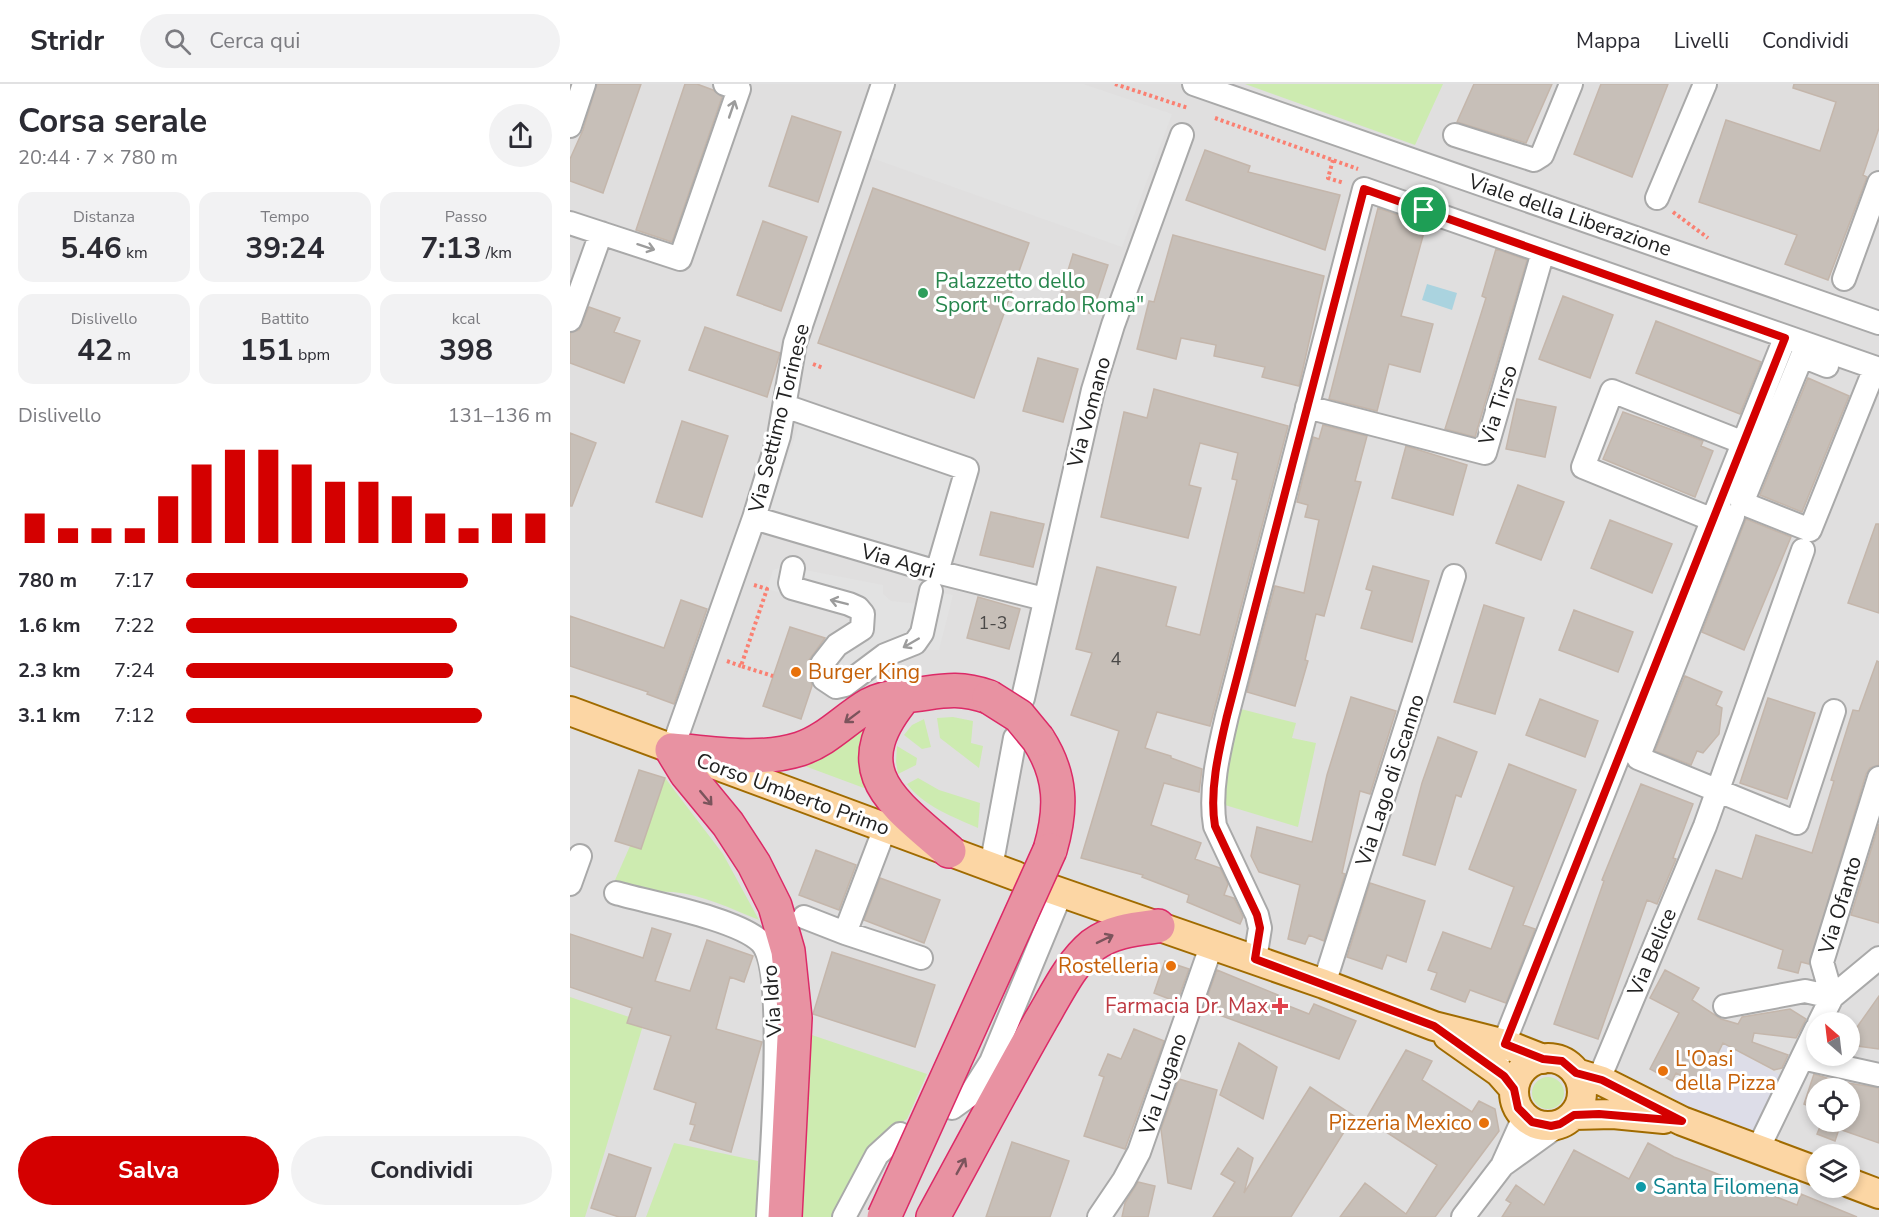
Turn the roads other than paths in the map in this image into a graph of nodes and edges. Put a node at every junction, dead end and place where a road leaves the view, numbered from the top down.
1 (584, 84) edge
2 (725, 84) edge
3 (883, 84) edge
4 (1194, 84) edge
5 (1572, 84) edge
6 (1704, 84) edge
7 (570, 126) edge
8 (1182, 135) dead end
9 (1455, 135) dead end
10 (1879, 183) edge
11 (1657, 198) dead end
12 (570, 223) edge
13 (601, 233) junction
14 (1543, 252) junction
15 (1844, 279) dead end
16 (570, 320) edge
17 (1879, 323) edge
18 (1785, 338) junction
19 (1824, 338) dead end
20 (1876, 369) edge
21 (785, 406) junction
22 (1307, 407) junction
23 (1743, 443) junction
24 (754, 518) junction
25 (1718, 524) junction
26 (1803, 550) dead end
27 (793, 568) dead end
28 (1454, 576) dead end
29 (934, 581) junction
30 (1044, 599) junction
31 (905, 696) junction
32 (1023, 698) dead end
33 (570, 711) edge
34 (1834, 711) dead end
35 (1027, 738) junction
36 (672, 750) junction
37 (1879, 778) edge
38 (1718, 791) junction
39 (885, 828) junction
40 (950, 851) junction
41 (580, 855) dead end
42 (1004, 872) joint
43 (570, 885) edge
44 (1056, 891) joint
45 (616, 893) dead end
46 (793, 922) junction
47 (1158, 926) junction
48 (845, 933) junction
49 (1212, 944) junction
50 (921, 958) dead end
51 (1879, 958) edge
52 (1255, 959) junction
53 (1324, 984) junction
54 (1833, 997) junction
55 (1725, 1006) dead end
56 (1825, 1012) edge
57 (1806, 1050) edge
58 (1499, 1056) junction
59 (1802, 1058) junction
60 (1543, 1059) junction
61 (1879, 1075) edge
62 (1588, 1076) junction
63 (1514, 1089) junction
64 (952, 1108) dead end
65 (1524, 1117) junction
66 (1567, 1120) junction
67 (1682, 1121) junction
68 (900, 1134) dead end
69 (1758, 1149) junction
70 (1502, 1166) junction
71 (1806, 1167) edge
72 (1860, 1187) edge
73 (1879, 1194) edge
74 (768, 1217) edge
75 (785, 1217) edge
76 (844, 1217) edge
77 (884, 1217) edge
78 (933, 1217) edge
79 (1099, 1217) edge
80 (1463, 1217) edge

1 - 7 street
13 -> 2 street
3 - 21 street, Via Settimo Torinese
4 - 17 street, Viale della Liberazione
5 - 9 street
6 - 11 street
8 - 30 street, Via Vomano
10 - 15 street
12 - 13 street
13 - 16 street
14 - 18 street
14 - 22 street, Via Tirso
14 - 22 street
18 - 20 street
18 - 23 street
19 - 20 street
20 - 20 street
21 - 24 street, Via Settimo Torinese
21 - 29 street
22 - 52 street
23 - 25 street
23 - 25 street
24 - 29 street, Via Agri
24 - 36 street, Via Settimo Torinese
25 - 38 street
25 - 58 street
26 - 38 street, Via Belice
29 -> 27 street
28 - 53 street, Via Lago di Scanno
29 - 30 street, Via Agri
30 - 32 street, Via Vomano
31 - 35 highway, bridge
31 -> 36 highway
31 - 40 highway
33 - 36 main road, Corso Umberto Primo
34 - 38 street
35 - 42 street
35 - 77 highway, bridge
36 - 39 main road, Corso Umberto Primo
36 -> 46 highway
37 - 54 street, Via Ofanto
38 - 62 street, Via Belice
39 - 40 main road, Corso Umberto Primo
39 - 48 street
40 - 42 main road, Corso Umberto Primo
41 - 43 street
44 - 47 main road
44 - 64 street
45 - 74 street, Via Idro
46 - 48 street
46 - 75 highway
47 - 49 main road
78 -> 47 highway
48 - 50 street
49 - 52 main road
49 - 79 street, Via Lugano
51 - 54 street
52 - 53 main road
53 - 58 main road
54 - 55 street
54 - 56 street
57 - 59 street
58 - 60 main road
58 - 63 main road
59 - 61 street
59 - 69 street
60 - 62 main road
60 - 63 main road
62 - 66 main road
62 - 67 main road
63 - 65 main road
65 - 66 main road
65 - 70 street
66 - 67 main road
66 - 70 street
67 - 69 main road
68 - 76 street
69 - 71 main road
70 - 80 street
72 - 73 main road

